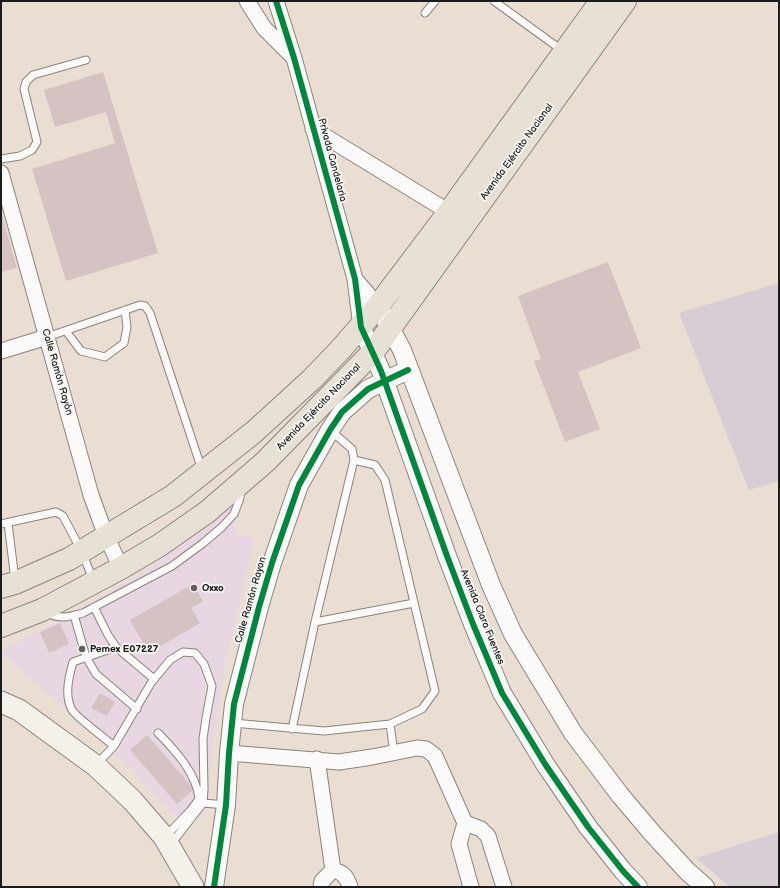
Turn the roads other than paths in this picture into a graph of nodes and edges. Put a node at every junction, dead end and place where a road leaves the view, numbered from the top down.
1 (247, 1) edge
2 (276, 1) edge
3 (435, 1) edge
4 (494, 1) edge
5 (601, 1) edge
6 (625, 1) edge
7 (425, 12) dead end
8 (565, 52) junction
9 (294, 58) junction
10 (86, 60) dead end
11 (314, 129) junction
12 (1, 159) edge
13 (1, 173) edge
14 (449, 212) junction
15 (355, 279) junction
16 (378, 306) junction
17 (126, 310) junction
18 (361, 327) junction
19 (390, 327) junction
20 (66, 331) junction
21 (47, 337) junction
22 (1, 351) edge
23 (373, 352) junction
24 (408, 370) junction
25 (383, 381) junction
26 (330, 430) junction
27 (354, 460) junction
28 (203, 472) junction
29 (243, 482) junction
30 (4, 524) edge
31 (106, 536) junction
32 (82, 552) junction
33 (121, 568) junction
34 (94, 582) junction
35 (8, 585) edge
36 (414, 603) junction
37 (94, 607) junction
38 (42, 610) junction
39 (74, 615) junction
40 (315, 622) junction
41 (1, 626) edge
42 (116, 647) junction
43 (86, 657) junction
44 (154, 679) junction
45 (1, 702) edge
46 (136, 709) junction
47 (232, 723) junction
48 (390, 724) junction
49 (292, 729) junction
50 (158, 733) dead end
51 (114, 746) junction
52 (228, 753) junction
53 (394, 753) junction
54 (317, 760) junction
55 (96, 766) junction
56 (203, 803) junction
57 (226, 805) junction
58 (465, 823) junction
59 (167, 841) junction
60 (333, 870) junction
61 (193, 887) edge
62 (214, 887) edge
63 (321, 887) edge
64 (350, 887) edge
65 (471, 887) edge
66 (504, 887) edge
67 (638, 887) edge
68 (705, 887) edge

1 - 9 street
2 - 9 street, Privada Candelaria
3 - 7 lane
4 - 8 lane
5 - 8 main road, Avenida Ejército Nacional
6 - 19 main road, Avenida Ejército Nacional
8 - 14 main road, Avenida Ejército Nacional
9 - 11 street, Privada Candelaria
10 - 12 lane
11 - 14 street
11 - 15 street, Privada Candelaria
13 - 21 street, Calle Ramón Rayón
14 - 16 main road, Avenida Ejército Nacional
15 - 16 street, Privada Candelaria
15 - 18 street, Privada Candelaria
16 - 18 main road, Avenida Ejército Nacional
16 - 19 street, Avenida Clara Fuentes
17 - 20 lane
17 - 20 lane
17 - 28 lane
18 - 23 street, Avenida Clara Fuentes
18 - 28 main road, Avenida Ejército Nacional
19 - 23 main road, Avenida Ejército Nacional
19 - 24 street, Avenida Clara Fuentes
20 - 21 lane
21 - 22 street
21 - 31 street, Calle Ramón Rayón
23 - 25 street, Avenida Clara Fuentes
23 - 29 main road, Avenida Ejército Nacional
24 - 25 street, Calle Ramón Rayon
24 - 68 street, Avenida Clara Fuentes
25 - 26 street, Calle Ramón Rayon
25 - 67 street, Avenida Clara Fuentes
26 - 27 lane
26 - 47 street, Calle Ramón Rayon
27 - 36 lane
27 - 40 lane
28 - 31 main road, Avenida Ejército Nacional
29 - 33 main road, Avenida Ejército Nacional
29 - 37 lane
30 - 32 lane
30 - 35 lane
31 - 32 main road, Avenida Ejército Nacional
31 - 33 street, Calle Ramón Rayón
32 - 34 lane
32 - 35 main road, Avenida Ejército Nacional
33 - 34 main road, Avenida Ejército Nacional
34 - 38 main road, Avenida Ejército Nacional
36 - 40 lane
36 - 48 lane
37 - 39 lane
37 - 42 lane
38 - 39 lane
38 - 41 main road, Avenida Ejército Nacional
39 - 43 lane
40 - 49 lane
42 - 43 lane
42 - 44 lane
43 - 46 lane
43 - 51 lane
44 - 46 lane
44 - 56 lane
45 - 55 main road
46 - 51 lane
47 - 49 lane
47 - 52 street, Calle Ramón Rayon
48 - 49 lane
48 - 53 lane
50 - 59 lane
51 - 55 lane
52 - 54 street
52 - 57 street, Calle Ramón Rayon
53 - 54 street
53 - 58 street
54 - 60 street
55 - 59 main road
56 - 57 lane
56 - 59 lane
57 - 62 street, Calle Ramón Rayon
58 - 65 street
58 - 66 street
59 - 61 main road
60 - 63 street
60 - 64 street

